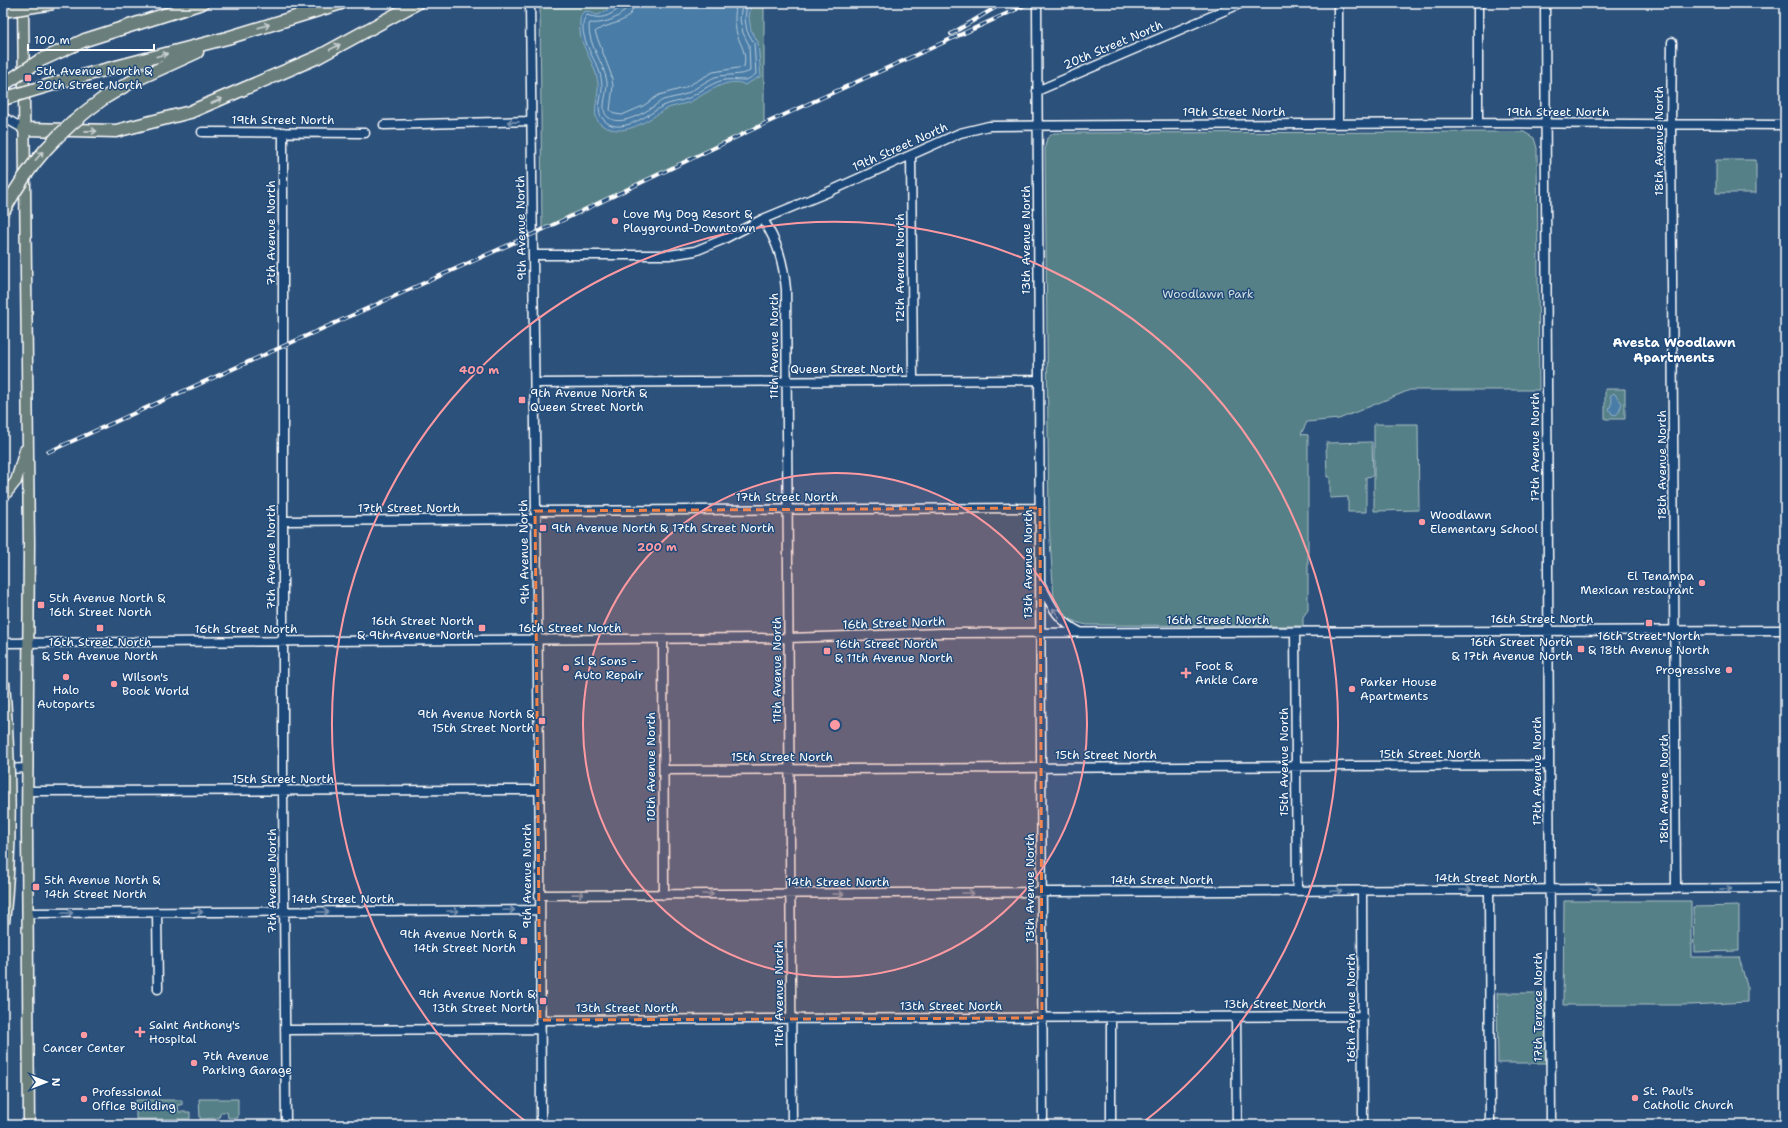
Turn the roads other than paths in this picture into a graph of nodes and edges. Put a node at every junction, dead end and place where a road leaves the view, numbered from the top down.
1 (23, 3) edge
2 (53, 3) edge
3 (202, 3) edge
4 (341, 3) edge
5 (417, 3) edge
6 (530, 3) edge
7 (1037, 3) edge
8 (1242, 3) edge
9 (1338, 3) edge
10 (1478, 4) dead end
11 (1545, 4) edge
12 (3, 11) edge
13 (227, 38) junction
14 (1672, 42) dead end
15 (3, 85) edge
16 (1037, 91) junction
17 (3, 99) edge
18 (3, 117) edge
19 (531, 121) junction
20 (1478, 123) junction
21 (1338, 124) junction
22 (1546, 124) junction
23 (1671, 124) junction
24 (1785, 124) edge
25 (384, 125) dead end
26 (1038, 125) junction
27 (24, 129) junction
28 (202, 132) dead end
29 (283, 132) junction
30 (365, 133) dead end
31 (911, 155) junction
32 (3, 212) edge
33 (763, 219) junction
34 (534, 255) junction
35 (1039, 380) junction
36 (913, 381) junction
37 (786, 382) junction
38 (535, 383) junction
39 (28, 439) junction
40 (3, 497) edge
41 (1040, 508) junction
42 (787, 509) junction
43 (535, 515) junction
44 (284, 521) junction
45 (1040, 582) junction
46 (1785, 630) edge
47 (1548, 631) junction
48 (1675, 631) junction
49 (1295, 632) junction
50 (1040, 633) junction
51 (1083, 633) junction
52 (788, 638) junction
53 (663, 639) junction
54 (538, 640) junction
55 (283, 641) junction
56 (3, 643) edge
57 (27, 643) junction
58 (3, 682) edge
59 (1549, 765) junction
60 (1296, 766) junction
61 (28, 768) junction
62 (1041, 768) junction
63 (3, 769) edge
64 (789, 769) junction
65 (664, 770) junction
66 (539, 790) junction
67 (27, 791) junction
68 (283, 791) junction
69 (1785, 888) edge
70 (1676, 889) junction
71 (1489, 890) junction
72 (1550, 890) junction
73 (1297, 891) junction
74 (1362, 891) junction
75 (1042, 892) junction
76 (664, 894) junction
77 (790, 894) junction
78 (539, 895) junction
79 (539, 910) junction
80 (157, 912) junction
81 (284, 912) junction
82 (28, 913) junction
83 (3, 923) edge
84 (158, 989) dead end
85 (1236, 1016) junction
86 (1363, 1016) junction
87 (1111, 1017) junction
88 (1042, 1018) junction
89 (791, 1019) junction
90 (540, 1025) junction
91 (285, 1030) junction
92 (29, 1125) edge
93 (286, 1125) edge
94 (541, 1125) edge
95 (792, 1125) edge
96 (1043, 1125) edge
97 (1111, 1125) edge
98 (1237, 1125) edge
99 (1364, 1125) edge
100 (1490, 1125) edge
101 (1551, 1125) edge

1 - 27 main road
2 - 12 highway, bridge
3 - 15 highway, bridge
13 -> 4 highway
27 -> 5 highway
6 - 19 street, 9th Avenue North
7 - 16 street, 13th Avenue North
8 - 16 street, 20th Street North
9 - 21 street
10 - 20 street
11 - 22 street, 17th Avenue North
17 -> 13 highway, bridge
32 -> 13 highway, bridge
14 - 23 street, 18th Avenue North
16 - 26 street, 13th Avenue North
18 - 27 street
19 -> 25 street
19 - 34 street, 9th Avenue North
20 - 21 street, 19th Street North
20 - 22 street, 19th Street North
21 - 26 street, 19th Street North
22 - 23 street, 19th Street North
22 - 47 street, 17th Avenue North
23 - 24 street, 19th Street North
23 - 48 street, 18th Avenue North
26 - 31 street, 19th Street North
26 - 35 street, 13th Avenue North
27 - 39 main road
28 - 29 street, 19th Street North
29 - 30 street, 19th Street North
29 - 44 street, 7th Avenue North
31 - 33 street, 19th Street North
31 - 36 street, 12th Avenue North
33 - 34 street, 19th Street North
33 - 37 street, 11th Avenue North
34 - 38 street, 9th Avenue North
35 - 36 street, Queen Street North
35 - 41 street, 13th Avenue North
36 - 37 street, Queen Street North
37 - 38 street, Queen Street North
37 - 42 street, 11th Avenue North
38 - 43 street, 9th Avenue North
39 - 40 main road
39 - 57 main road
41 - 42 street, 17th Street North
41 - 45 street, 13th Avenue North
42 - 43 street, 17th Street North
42 - 52 street, 11th Avenue North
43 - 44 street, 17th Street North
43 - 54 street, 9th Avenue North
44 - 55 street, 7th Avenue North
45 - 50 street, 13th Avenue North
51 -> 45 street
46 - 48 street, 16th Street North
47 - 48 street, 16th Street North
47 - 49 street, 16th Street North
47 - 59 street, 17th Avenue North
48 - 70 street, 18th Avenue North
49 - 51 street, 16th Street North
49 - 60 street, 15th Avenue North
50 - 51 street, 16th Street North
50 - 52 street, 16th Street North
50 - 62 street, 13th Avenue North
52 - 53 street, 16th Street North
52 - 64 street, 11th Avenue North
53 - 54 street, 16th Street North
53 - 65 street, 10th Avenue North
54 - 55 street, 16th Street North
54 - 66 street, 9th Avenue North
55 - 57 street, 16th Street North
55 - 68 street, 7th Avenue North
56 - 57 street, 16th Street North
57 - 61 main road
58 - 83 highway, bridge
59 - 60 street, 15th Street North
59 - 72 street, 17th Avenue North
60 - 62 street, 15th Street North
60 - 73 street, 15th Avenue North
61 - 63 street
61 - 67 main road
62 - 64 street, 15th Street North
62 - 75 street, 13th Avenue North
64 - 65 street, 15th Street North
64 - 77 street, 11th Avenue North
65 - 76 street, 10th Avenue North
66 - 68 street, 15th Street North
66 - 78 street, 9th Avenue North
67 - 68 street, 15th Street North
67 - 82 main road
68 - 81 street, 7th Avenue North
70 -> 69 street, 14th Street North
72 -> 70 street, 14th Street North
71 - 72 street, 14th Street North
74 -> 71 street, 14th Street North
71 - 100 street
72 - 101 street, 17th Terrace North
73 -> 74 street, 14th Street North
73 - 75 street, 14th Street North
74 - 86 street, 16th Avenue North
77 -> 75 street, 14th Street North
75 - 88 street, 13th Avenue North
76 -> 77 street, 14th Street North
78 -> 76 street, 14th Street North
77 - 89 street, 11th Avenue North
78 - 79 street, 9th Avenue North
81 -> 79 street, 14th Street North
79 - 90 street, 9th Avenue North
80 -> 81 street, 14th Street North
82 -> 80 street, 14th Street North
80 - 84 street
81 - 91 street, 7th Avenue North
82 - 92 main road
85 - 86 street, 13th Street North
85 - 87 street, 13th Street North
85 - 98 street
86 - 99 street, 16th Avenue North
87 - 88 street, 13th Street North
87 - 97 street
88 - 89 street, 13th Street North
88 - 96 street, 13th Avenue North
89 - 90 street, 13th Street North
89 - 95 street, 11th Avenue North
90 - 91 street, 13th Street North
90 - 94 street, 9th Avenue North
91 - 93 street, 7th Avenue North

